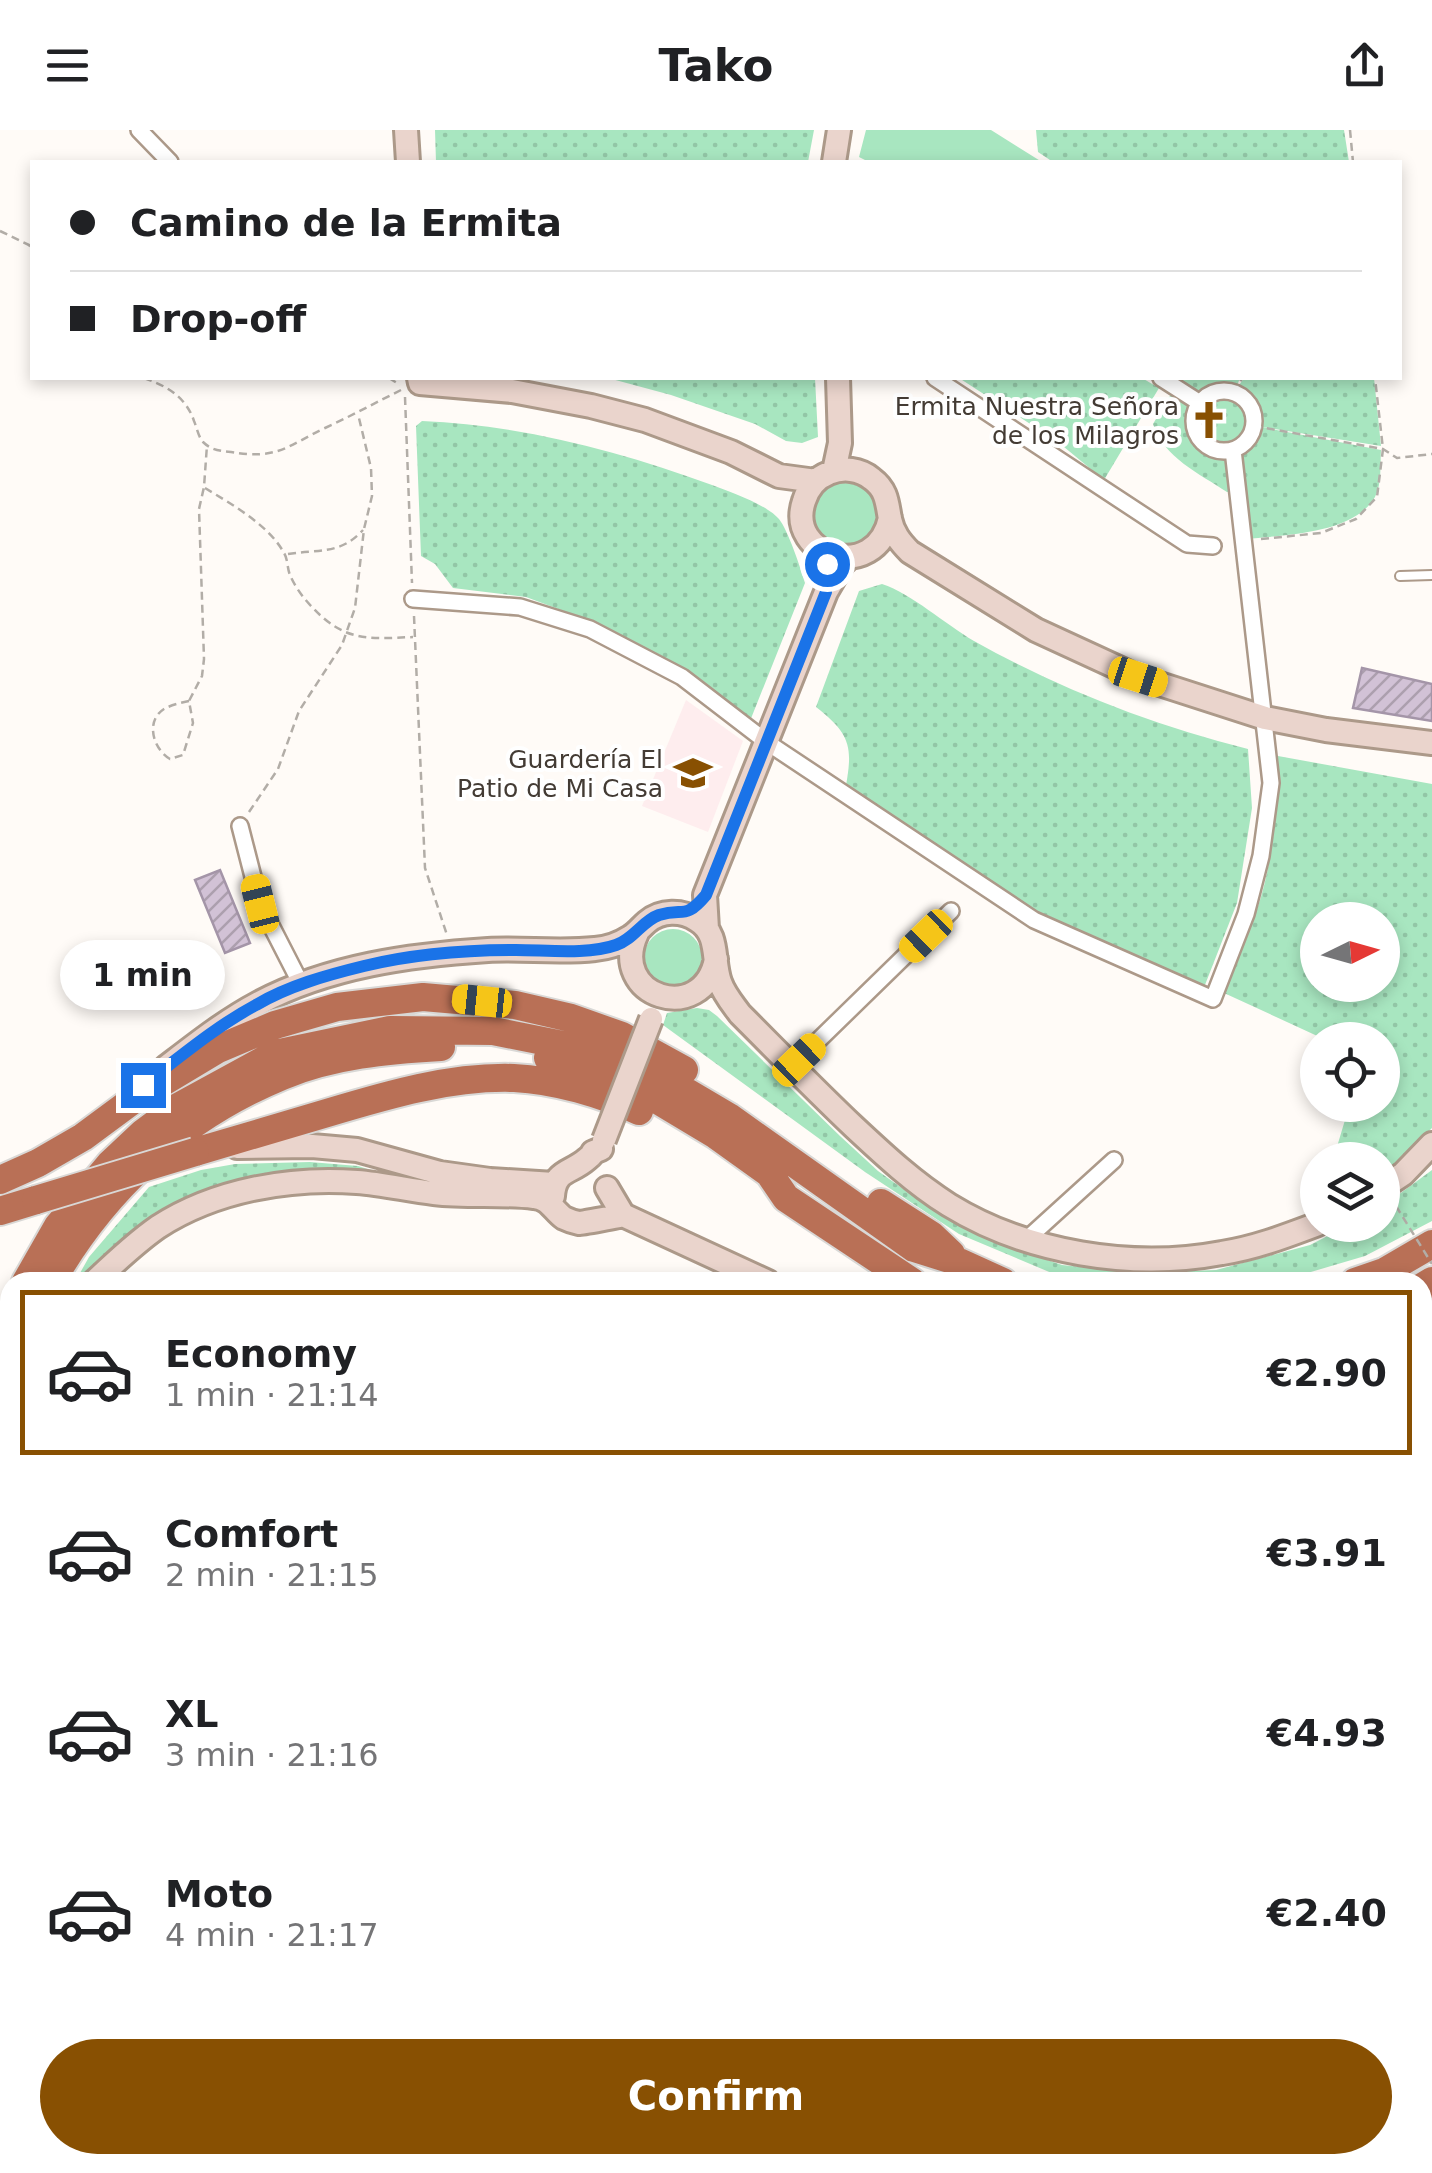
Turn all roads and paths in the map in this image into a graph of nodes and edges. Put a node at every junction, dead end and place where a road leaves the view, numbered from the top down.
1 (139, 130) edge
2 (406, 130) edge
3 (839, 130) edge
4 (1350, 130) edge
5 (168, 160) edge
6 (408, 160) edge
7 (834, 160) edge
8 (1353, 160) edge
9 (0, 231) edge
10 (30, 245) edge
11 (149, 380) edge
12 (838, 380) edge
13 (938, 380) edge
14 (1164, 380) edge
15 (1375, 380) edge
16 (412, 383) edge
17 (1238, 385) edge
18 (1200, 403) junction
19 (358, 414) junction
20 (1254, 426) junction
21 (207, 445) junction
22 (1383, 448) junction
23 (1233, 450) junction
24 (1432, 454) edge
25 (835, 474) junction
26 (779, 476) junction
27 (204, 487) junction
28 (803, 503) junction
29 (890, 518) junction
30 (364, 529) junction
31 (1244, 541) junction
32 (876, 546) junction
33 (1213, 546) dead end
34 (910, 552) junction
35 (826, 553) junction
36 (285, 554) junction
37 (850, 558) junction
38 (1432, 574) edge
39 (1400, 576) dead end
40 (826, 592) junction
41 (413, 599) junction
42 (346, 634) junction
43 (414, 637) junction
44 (188, 701) junction
45 (1265, 718) junction
46 (768, 743) junction
47 (1432, 744) edge
48 (240, 826) joint
49 (706, 895) junction
50 (951, 911) dead end
51 (682, 913) junction
52 (707, 930) junction
53 (637, 932) junction
54 (453, 953) junction
55 (716, 958) junction
56 (301, 984) junction
57 (660, 996) junction
58 (792, 1066) junction
59 (133, 1100) junction
60 (602, 1144) junction
61 (1432, 1144) edge
62 (195, 1152) junction
63 (1114, 1160) dead end
64 (574, 1168) junction
65 (1400, 1179) edge
66 (0, 1180) edge
67 (554, 1184) junction
68 (605, 1184) junction
69 (786, 1198) junction
70 (556, 1209) junction
71 (0, 1211) edge
72 (1400, 1214) edge
73 (623, 1215) junction
74 (594, 1219) junction
75 (1300, 1230) edge
76 (1027, 1239) junction
77 (1432, 1244) edge
78 (959, 1262) junction
79 (1432, 1264) edge
80 (32, 1272) edge
81 (57, 1272) edge
82 (105, 1272) edge
83 (746, 1272) edge
84 (897, 1272) edge
85 (981, 1272) edge
86 (1384, 1272) edge

1 - 5 street
2 - 6 street
3 - 7 street
4 - 8 path
9 - 10 path
11 - 21 path
12 - 25 street
13 - 33 street
14 - 18 street
15 - 22 path
16 - 19 path
16 - 26 street
16 - 41 path
17 - 18 street
17 - 20 street
18 - 23 street
19 - 21 path
19 - 30 path
20 - 22 path
20 - 23 street
21 - 27 path
22 - 24 path
22 - 31 path
23 - 31 street
25 - 26 street
25 - 28 street
25 - 29 street
26 - 28 street
27 - 36 path
27 - 44 path
28 - 35 street
29 - 32 street
29 - 34 street
30 - 36 path
30 - 42 path
31 - 45 street
32 - 34 street
32 - 37 street
34 - 45 street
35 - 37 street
35 - 40 street
36 - 42 path
37 - 40 street
38 - 39 lane
40 - 46 street
41 - 43 path
41 - 46 street
42 - 43 path
42 - 48 path
43 - 54 path
44 - 44 path
45 - 46 street
45 - 47 street
46 - 49 street
48 - 56 street
49 - 51 street
49 - 52 street
50 - 58 street
51 - 52 street
51 - 53 street
52 - 55 street
53 - 54 street
53 - 57 street
54 - 56 street
55 - 57 street
55 - 58 street
56 - 59 street
57 - 60 street, bridge
58 - 76 street
59 - 66 highway
59 - 78 highway
60 - 64 street
60 - 68 street
61 - 65 street
62 - 67 street
62 - 69 highway
62 - 71 highway, bridge
63 - 76 street
64 - 67 street
64 - 68 street
67 - 70 street
68 - 73 street
68 - 74 street
69 - 81 highway
69 - 84 highway
70 - 74 street
70 - 82 street
72 - 79 path, bridge
73 - 74 street
73 - 83 street
75 - 76 street
77 - 86 highway
78 - 80 highway
78 - 85 highway

